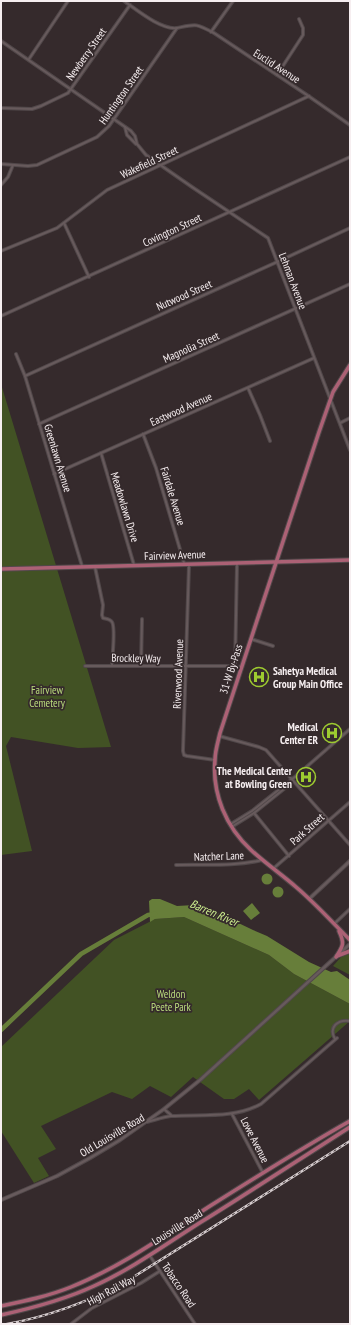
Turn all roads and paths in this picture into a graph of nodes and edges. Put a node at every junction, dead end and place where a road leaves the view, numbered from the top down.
1 (68, 1) edge
2 (124, 1) edge
3 (233, 1) edge
4 (130, 5) junction
5 (299, 20) dead end
6 (177, 28) junction
7 (211, 32) junction
8 (1, 41) edge
9 (29, 59) junction
10 (277, 75) junction
11 (71, 89) junction
12 (309, 96) junction
13 (1, 108) edge
14 (114, 119) junction
15 (350, 125) edge
16 (125, 127) junction
17 (137, 144) junction
18 (350, 157) edge
19 (1, 164) edge
20 (13, 165) junction
21 (161, 166) junction
22 (1, 185) edge
23 (229, 213) junction
24 (64, 223) junction
25 (350, 228) edge
26 (1, 251) edge
27 (277, 262) junction
28 (88, 277) junction
29 (350, 284) edge
30 (295, 309) junction
31 (1, 316) edge
32 (16, 354) dead end
33 (314, 358) junction
34 (350, 365) edge
35 (25, 376) junction
36 (248, 388) junction
37 (330, 399) junction
38 (350, 418) edge
39 (340, 423) junction
40 (39, 424) junction
41 (143, 434) junction
42 (270, 441) dead end
43 (350, 450) edge
44 (101, 454) junction
45 (54, 474) junction
46 (350, 560) edge
47 (277, 561) junction
48 (237, 562) junction
49 (184, 563) junction
50 (189, 563) junction
51 (134, 565) junction
52 (95, 566) junction
53 (82, 567) junction
54 (1, 569) edge
55 (142, 619) dead end
56 (251, 638) junction
57 (274, 646) dead end
58 (85, 666) dead end
59 (112, 666) junction
60 (141, 666) junction
61 (186, 667) junction
62 (235, 667) junction
63 (241, 667) junction
64 (350, 729) edge
65 (219, 736) junction
66 (215, 760) junction
67 (292, 779) junction
68 (350, 802) edge
69 (252, 811) junction
70 (254, 813) junction
71 (328, 820) junction
72 (231, 826) junction
73 (350, 844) edge
74 (289, 856) junction
75 (262, 859) junction
76 (350, 861) edge
77 (176, 865) dead end
78 (274, 869) junction
79 (310, 899) junction
80 (350, 909) edge
81 (334, 924) junction
82 (338, 928) junction
83 (350, 940) edge
84 (350, 944) edge
85 (350, 951) edge
86 (335, 958) junction
87 (350, 1021) edge
88 (164, 1110) junction
89 (232, 1114) junction
90 (174, 1116) junction
91 (350, 1121) edge
92 (144, 1123) junction
93 (350, 1127) edge
94 (263, 1173) junction
95 (267, 1181) junction
96 (1, 1200) edge
97 (145, 1248) junction
98 (150, 1255) junction
99 (160, 1271) junction
100 (1, 1306) edge
101 (1, 1315) edge
102 (71, 1324) edge
103 (195, 1324) edge

1 - 9 street
2 - 4 street
3 - 7 street
4 - 6 street
4 - 11 street, Newberry Street
5 - 10 street
6 - 7 street, Euclid Avenue
6 - 14 street, Huntington Street
7 - 10 street, Euclid Avenue
8 - 9 street
9 - 11 street
10 - 12 street, Euclid Avenue
11 - 13 street, Newberry Street
11 - 14 street
12 - 15 street, Euclid Avenue
12 - 21 street, Wakefield Street
14 - 16 street
14 - 20 street, Huntington Street
16 - 17 street
16 - 17 street
17 - 21 street, Lehman Avenue
18 - 23 street, Covington Street
19 - 20 street, Huntington Street
20 - 22 street
21 - 23 street, Lehman Avenue
21 - 24 street, Wakefield Street
23 - 27 street, Lehman Avenue
23 - 28 street, Covington Street
24 - 26 street, Wakefield Street
24 - 28 street
25 - 27 street, Nutwood Street
27 - 30 street, Lehman Avenue
27 - 35 street, Nutwood Street
28 - 31 street, Covington Street
29 - 30 street, Magnolia Street
30 - 33 street, Lehman Avenue
30 - 40 street, Magnolia Street
32 - 35 street, Greenlawn Avenue
33 - 36 street, Eastwood Avenue
33 - 37 street, Lehman Avenue
34 - 37 main road, 31-W By-Pass
35 - 40 street, Greenlawn Avenue
36 - 41 street, Eastwood Avenue
36 - 42 street
37 - 39 street, Lehman Avenue
37 - 47 main road, 31-W By-Pass
38 - 39 street
39 - 43 street, Lehman Avenue
40 - 45 street, Greenlawn Avenue
41 - 44 street, Eastwood Avenue
41 - 49 street, Fairdale Avenue
44 - 45 street, Eastwood Avenue
44 - 51 street, Meadowlawn Drive
45 - 53 street, Greenlawn Avenue
46 - 47 main road, Fairview Avenue
47 - 48 main road, Fairview Avenue
47 - 56 main road, 31-W By-Pass
48 - 50 main road, Fairview Avenue
48 - 62 street
49 - 50 main road, Fairview Avenue
49 - 51 main road, Fairview Avenue
50 - 61 street, Riverwood Avenue
51 - 52 main road, Fairview Avenue
52 - 53 main road, Fairview Avenue
52 - 59 street
53 - 54 main road, Fairview Avenue
55 - 60 street
56 - 57 street
56 - 63 main road, 31-W By-Pass
58 - 59 street, Brockley Way
59 - 60 street, Brockley Way
60 - 61 street, Brockley Way
61 - 62 street, Brockley Way
61 - 66 street, Riverwood Avenue
62 - 63 street, Brockley Way
63 - 65 main road, 31-W By-Pass
64 - 67 street
65 - 66 main road, 31-W By-Pass
65 - 67 street
66 - 72 main road, 31-W By-Pass
67 - 69 street
67 - 70 street
67 - 71 street
68 - 71 street, Park Street
69 - 70 street
69 - 72 street
70 - 72 street
70 - 74 street
71 - 73 street
71 - 74 street, Park Street
72 - 75 main road, 31-W By-Pass
74 - 78 street, Park Street
75 - 77 street, Natcher Lane
75 - 78 main road, 31-W By-Pass
76 - 79 street
78 - 79 main road, 31-W By-Pass
79 - 81 main road, 31-W By-Pass
80 - 81 street
81 - 82 main road, 31-W By-Pass
82 - 83 main road, 31-W By-Pass
82 - 86 main road
84 - 86 street
85 - 86 main road
86 - 88 street
87 - 89 street, Old Louisville Road
88 - 90 street
88 - 92 street
89 - 90 street, Old Louisville Road
89 - 94 street, Lowe Avenue
90 - 92 street, Old Louisville Road
91 - 94 main road, Louisville Road
92 - 96 street, Old Louisville Road
93 - 95 main road, Louisville Road
94 - 95 main road
94 - 97 main road, Louisville Road
95 - 98 main road, Louisville Road
97 - 98 main road
97 - 100 main road, Louisville Road
98 - 99 street, Tobacco Road
98 - 101 main road, Louisville Road
99 - 102 street, High Rail Way
99 - 103 street, Tobacco Road

